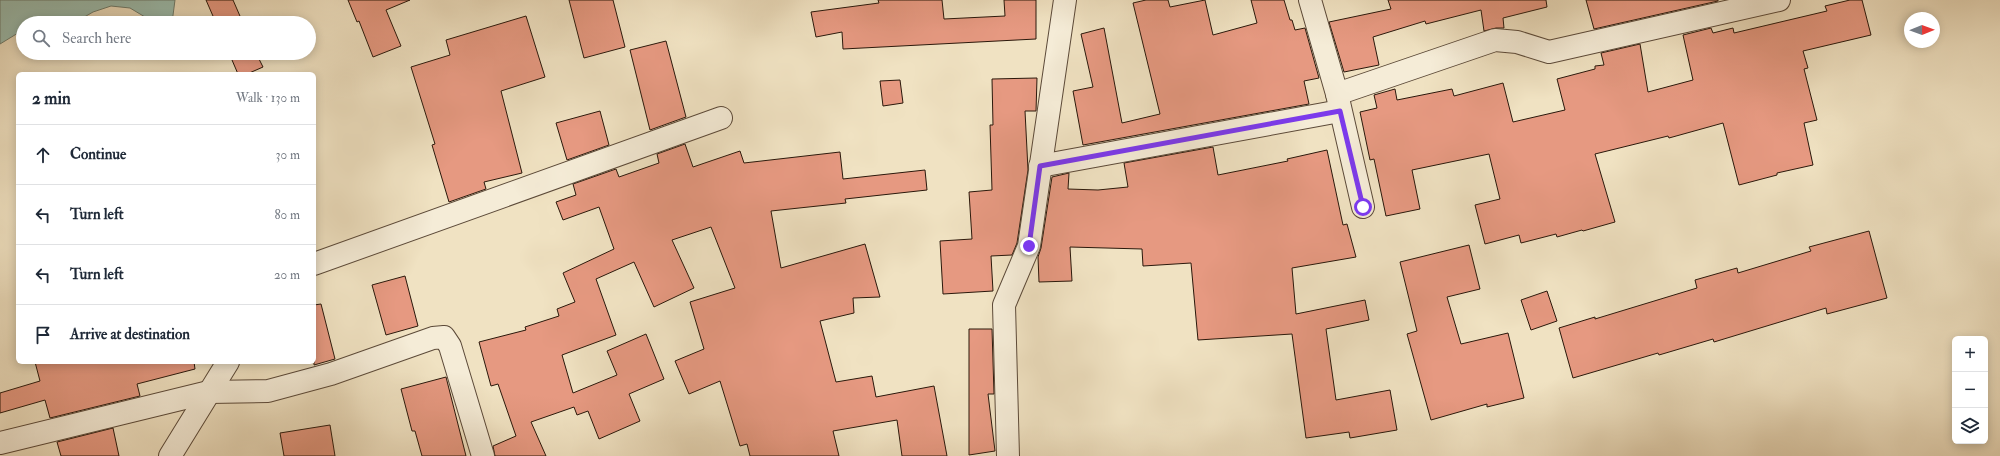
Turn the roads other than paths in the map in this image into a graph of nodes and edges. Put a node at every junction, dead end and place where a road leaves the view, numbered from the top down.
1 (1065, 0) edge
2 (1310, 0) edge
3 (1779, 0) edge
4 (1338, 102) junction
5 (721, 118) dead end
6 (1040, 166) junction
7 (1363, 207) dead end
8 (316, 263) edge
9 (227, 364) edge
10 (209, 392) junction
11 (0, 443) edge
12 (170, 456) edge
13 (483, 456) edge
14 (1008, 456) edge

1 - 6 street
2 - 4 street
3 - 4 street
4 - 6 street
4 - 7 street
5 - 8 street
6 - 14 street
9 - 10 street
10 - 11 street
10 - 12 street
10 - 13 street

